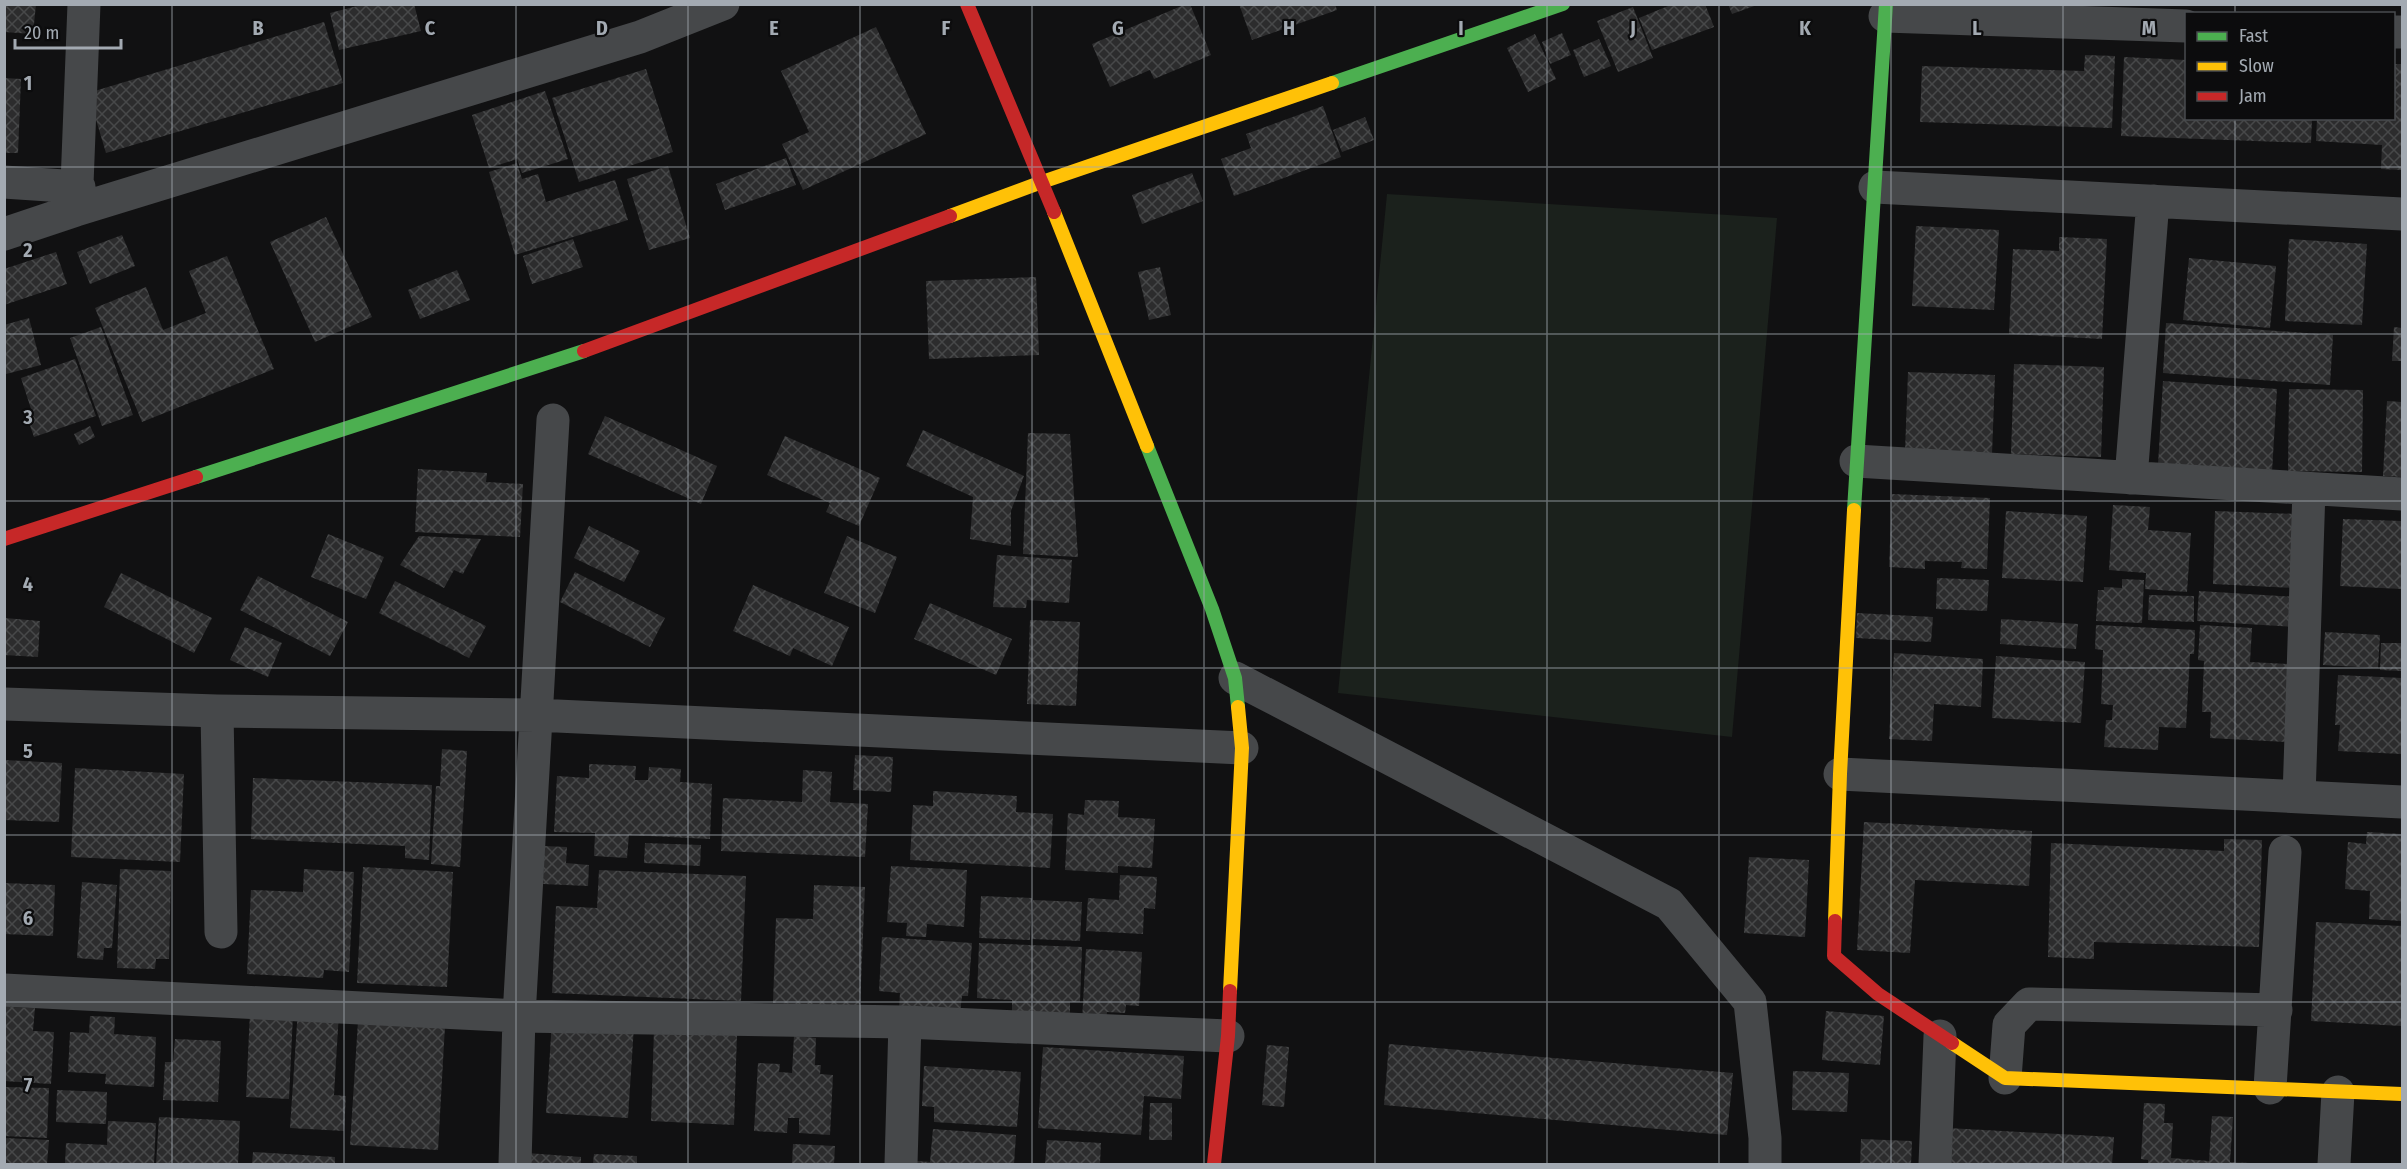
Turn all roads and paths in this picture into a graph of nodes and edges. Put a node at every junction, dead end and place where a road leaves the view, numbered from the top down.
1 (84, 4) edge
2 (723, 4) edge
3 (967, 4) edge
4 (1563, 4) edge
5 (1886, 10) edge
6 (2185, 26) edge
7 (4, 182) edge
8 (1042, 183) junction
9 (1875, 187) junction
10 (78, 198) junction
11 (2153, 201) junction
12 (2403, 214) edge
13 (4, 234) edge
14 (554, 420) dead end
15 (1856, 461) junction
16 (2131, 478) junction
17 (2309, 489) junction
18 (2403, 494) edge
19 (4, 539) edge
20 (1235, 678) junction
21 (4, 704) edge
22 (217, 711) junction
23 (536, 715) junction
24 (1242, 747) junction
25 (1840, 774) junction
26 (2299, 797) junction
27 (2403, 802) edge
28 (2285, 852) dead end
29 (221, 932) dead end
30 (4, 990) edge
31 (2276, 1010) junction
32 (519, 1016) junction
33 (905, 1022) junction
34 (1228, 1036) junction
35 (1940, 1036) junction
36 (2005, 1078) junction
37 (2270, 1088) junction
38 (2338, 1092) junction
39 (2403, 1094) edge
40 (515, 1164) edge
41 (902, 1164) edge
42 (1214, 1164) edge
43 (1765, 1164) edge
44 (1935, 1164) edge
45 (2334, 1164) edge

1 - 10 street
2 - 10 street
3 - 8 street
4 - 8 street
5 - 6 street
5 - 9 street
7 - 10 street
8 - 19 street
8 - 20 street
9 - 11 street
9 - 15 street
10 - 13 street
11 - 12 street
11 - 16 street
14 - 23 street
15 - 16 street
15 - 25 street
16 - 17 street
17 - 18 street
17 - 26 street
20 - 24 street
20 - 43 street
21 - 22 street
22 - 23 street
22 - 29 street
23 - 24 street
23 - 32 street
24 - 34 street
25 - 26 street
25 - 35 street
26 - 27 street
28 - 31 street
30 - 32 street
31 - 36 street
31 - 37 street
32 - 33 street
32 - 40 street
33 - 34 street
33 - 41 street
34 - 42 street
35 - 36 street
35 - 44 street
36 - 37 street
37 - 38 street
38 - 39 street
38 - 45 street

